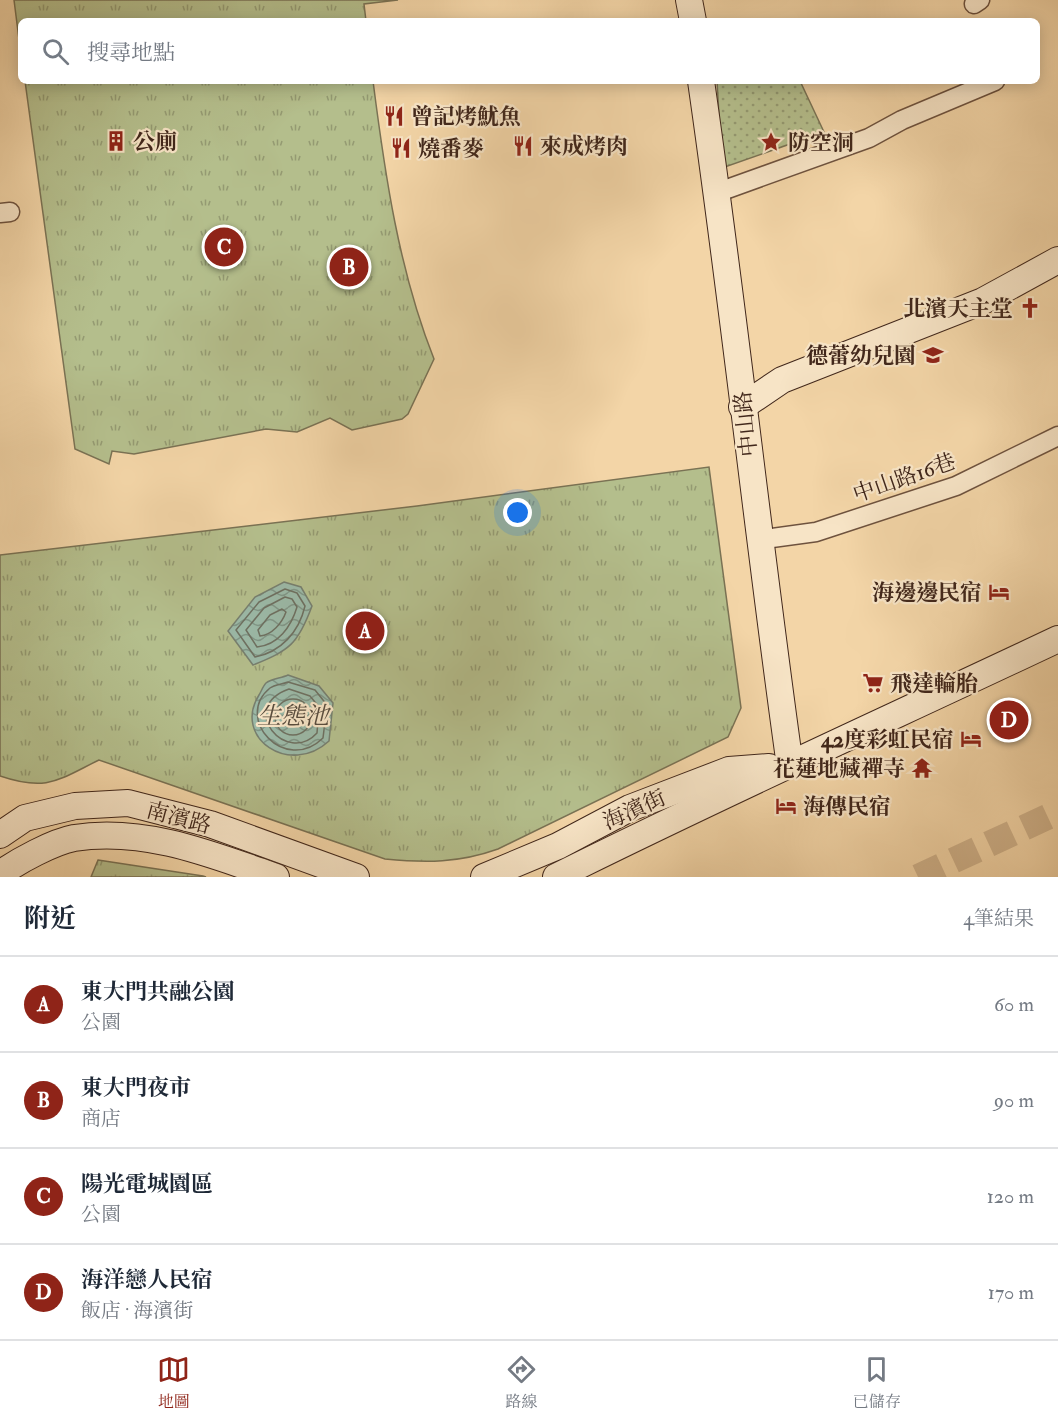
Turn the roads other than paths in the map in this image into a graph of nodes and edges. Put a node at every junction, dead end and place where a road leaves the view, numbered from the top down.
1 (690, 0) edge
2 (693, 18) edge
3 (701, 84) edge
4 (988, 84) edge
5 (716, 193) junction
6 (1058, 260) edge
7 (742, 407) junction
8 (1058, 436) edge
9 (758, 540) junction
10 (1058, 639) edge
11 (790, 766) junction
12 (0, 835) edge
13 (0, 874) edge
14 (276, 877) edge
15 (356, 877) edge
16 (484, 877) edge
17 (556, 877) edge

1 - 2 main road
3 - 5 main road, 中山路
4 - 5 street
5 - 7 main road, 中山路
6 - 7 main road
7 - 9 main road, 中山路
8 - 9 street, 中山路16巷
9 - 11 main road, 中山路
10 - 11 main road, 海濱街
11 - 16 main road, 海濱街
11 - 17 main road, 海濱街
12 - 15 main road, 南濱路
13 - 14 main road, 南濱路

